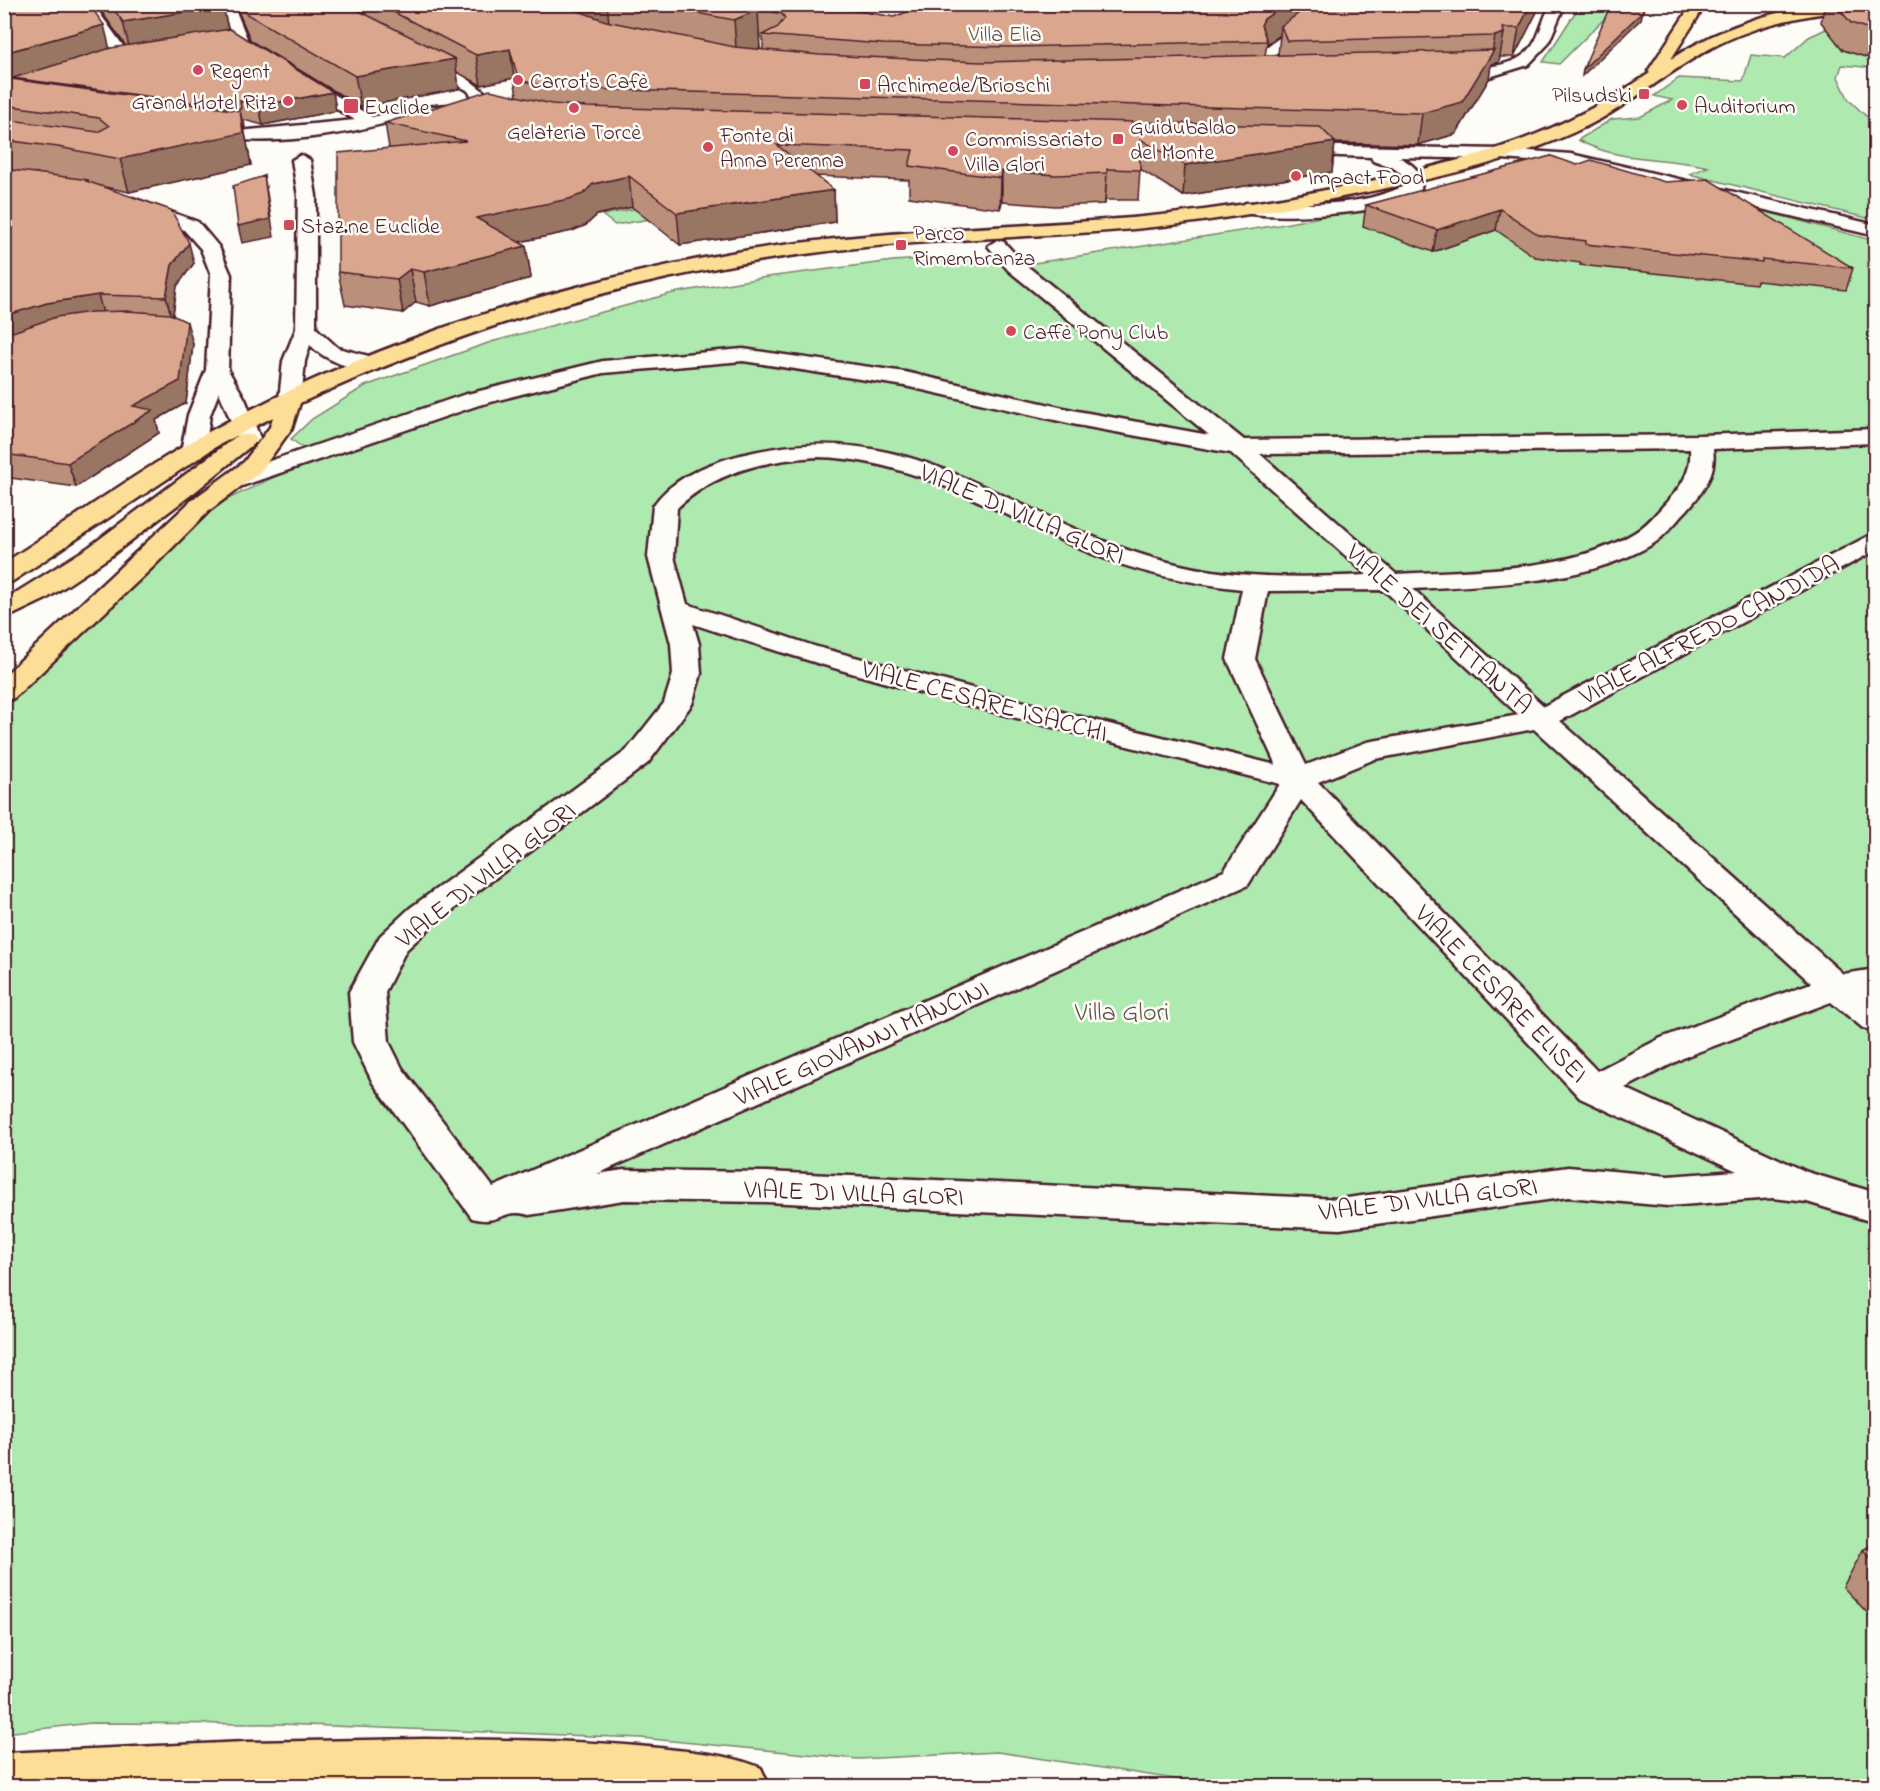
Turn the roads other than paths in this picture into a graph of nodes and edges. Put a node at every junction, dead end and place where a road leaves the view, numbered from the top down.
1 (86, 4) edge
2 (226, 4) edge
3 (372, 4) edge
4 (1338, 4) edge
5 (1558, 4) edge
6 (1685, 4) edge
7 (1699, 4) edge
8 (1870, 4) edge
9 (1683, 26) junction
10 (124, 58) edge
11 (1433, 75) edge
12 (1653, 76) junction
13 (1256, 79) edge
14 (360, 123) junction
15 (182, 127) edge
16 (1559, 133) junction
17 (238, 136) junction
18 (1273, 149) edge
19 (1344, 152) junction
20 (287, 154) junction
21 (1502, 154) junction
22 (1453, 166) junction
23 (1630, 171) junction
24 (1412, 177) junction
25 (116, 198) edge
26 (1246, 208) joint
27 (1875, 231) edge
28 (997, 246) dead end
29 (306, 329) junction
30 (368, 363) junction
31 (217, 370) junction
32 (290, 401) junction
33 (254, 434) junction
34 (1875, 436) edge
35 (1700, 442) junction
36 (201, 446) junction
37 (1238, 447) junction
38 (237, 480) junction
39 (201, 505) junction
40 (1875, 539) edge
41 (41, 551) junction
42 (4, 575) edge
43 (1257, 582) junction
44 (1391, 583) junction
45 (47, 589) junction
46 (675, 609) junction
47 (4, 611) edge
48 (69, 632) junction
49 (4, 692) edge
50 (1542, 719) junction
51 (1298, 778) junction
52 (1875, 980) edge
53 (1836, 987) junction
54 (1875, 1018) edge
55 (1593, 1089) junction
56 (1807, 1187) junction
57 (486, 1207) junction
58 (1875, 1208) edge
59 (4, 1779) edge
60 (743, 1786) edge

1 - 10 street
2 - 14 street
3 - 14 street
4 - 13 street
5 - 11 street
6 - 9 main road
7 - 9 main road
8 - 12 main road
9 - 12 main road
12 - 16 main road
14 - 17 street
14 - 20 street
15 - 17 street
16 - 21 main road
16 - 23 street
17 - 20 street
18 - 19 street
19 - 21 street
19 - 24 street
20 - 29 street
21 - 22 main road
21 - 23 street
22 - 23 street
22 - 24 main road
23 - 27 street
24 - 26 street
25 - 31 street
26 - 30 main road
28 - 37 street, VIALE DEI SETTANTA
29 - 30 street
29 - 32 street
30 - 32 main road
31 - 33 street
31 - 36 street
32 - 33 main road
32 - 33 main road
33 - 36 main road
33 - 38 main road
33 - 45 main road
34 - 35 street
35 - 37 street
35 - 44 street, VIALE DI VILLA GLORI
36 - 41 main road
37 - 38 street
37 - 44 street, VIALE DEI SETTANTA
38 - 39 main road
39 - 45 main road
39 - 48 main road
40 - 50 street, VIALE ALFREDO CANDIDA
41 - 42 main road
41 - 45 main road
43 - 44 street, VIALE DI VILLA GLORI
43 - 46 street, VIALE DI VILLA GLORI
43 - 51 street, VIALE CESARE ELISEI
44 - 50 street, VIALE DEI SETTANTA
45 - 47 main road
45 - 48 main road
46 - 51 street, VIALE CESARE ISACCHI
46 - 57 street, VIALE DI VILLA GLORI
48 - 49 main road
50 - 51 street, VIALE ALFREDO CANDIDA
50 - 53 street, VIALE DEI SETTANTA
51 - 55 street, VIALE CESARE ELISEI
51 - 57 street, VIALE GIOVANNI MANCINI
52 - 53 street
53 - 54 street, VIALE DEI SETTANTA
53 - 55 street
55 - 56 street, VIALE CESARE ELISEI
56 - 57 street, VIALE DI VILLA GLORI
56 - 58 street, VIALE DI VILLA GLORI
59 - 60 main road

